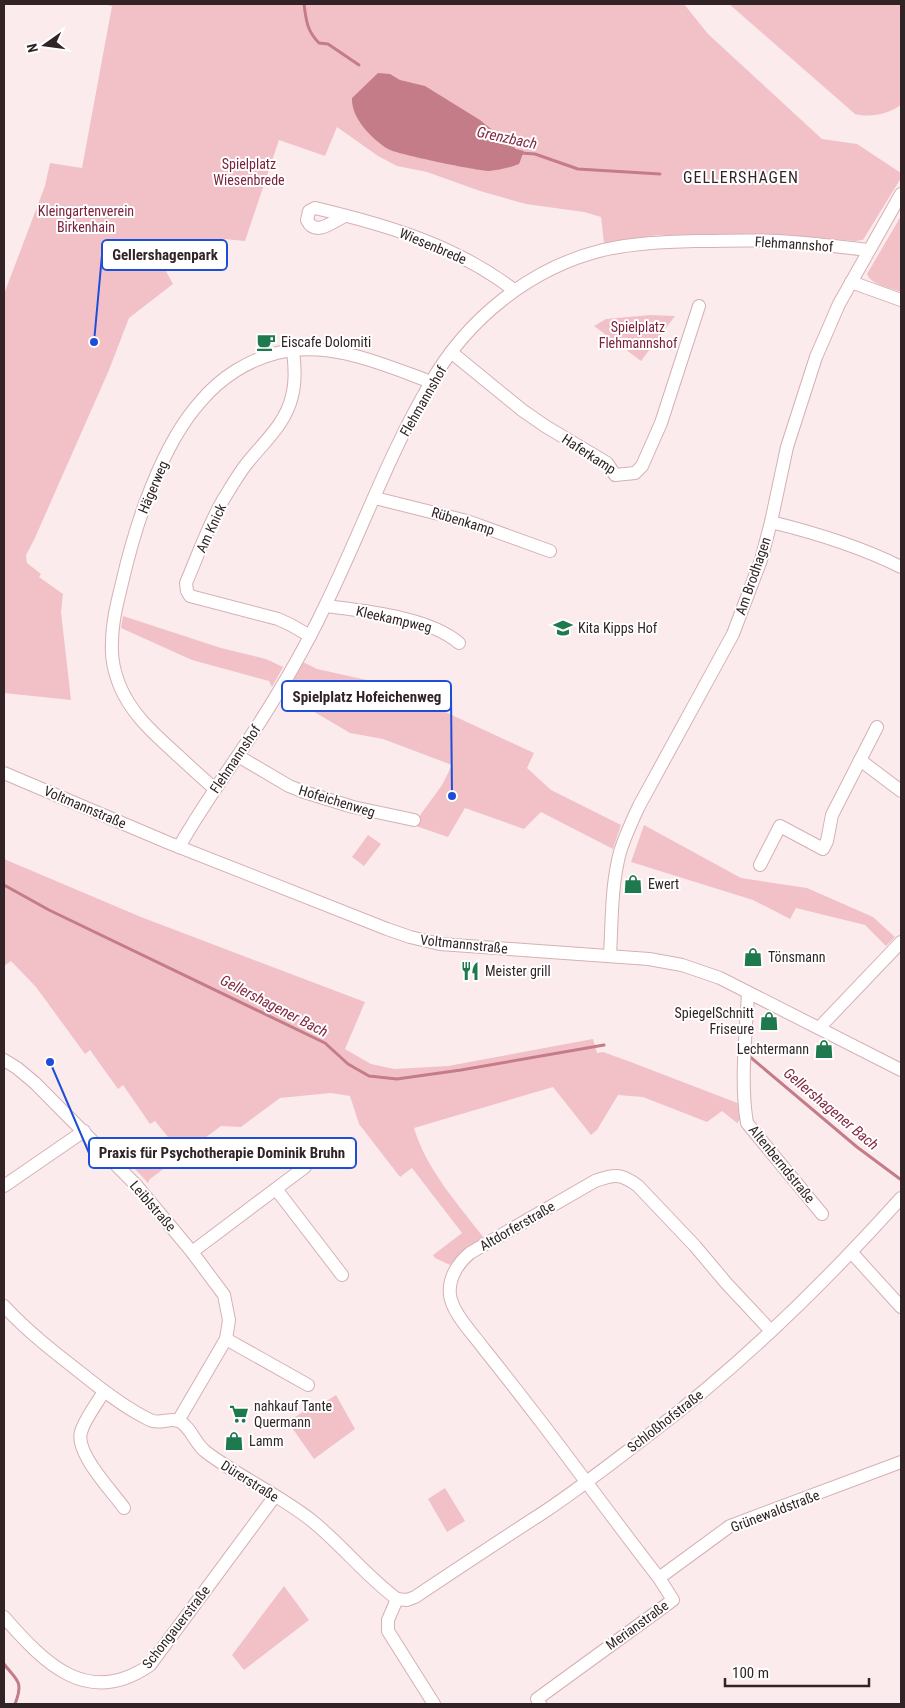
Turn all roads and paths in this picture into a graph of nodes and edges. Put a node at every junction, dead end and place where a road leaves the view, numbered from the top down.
1 (901, 194) edge
2 (346, 216) dead end
3 (868, 250) junction
4 (851, 282) junction
5 (514, 290) junction
6 (901, 300) edge
7 (699, 306) dead end
8 (293, 351) junction
9 (451, 352) junction
10 (431, 382) junction
11 (375, 498) junction
12 (771, 522) junction
13 (550, 551) dead end
14 (901, 567) edge
15 (326, 606) junction
16 (310, 636) junction
17 (459, 643) dead end
18 (877, 727) dead end
19 (238, 756) junction
20 (860, 760) junction
21 (4, 773) edge
22 (215, 789) junction
23 (901, 791) edge
24 (414, 820) dead end
25 (178, 846) junction
26 (760, 865) dead end
27 (901, 942) edge
28 (610, 956) junction
29 (748, 993) junction
30 (820, 1028) junction
31 (4, 1060) edge
32 (901, 1070) edge
33 (84, 1131) junction
34 (305, 1167) dead end
35 (4, 1186) edge
36 (276, 1188) junction
37 (901, 1198) edge
38 (822, 1214) dead end
39 (192, 1252) junction
40 (852, 1253) junction
41 (342, 1275) dead end
42 (4, 1306) edge
43 (901, 1307) edge
44 (771, 1331) junction
45 (226, 1339) junction
46 (308, 1385) dead end
47 (104, 1391) junction
48 (178, 1421) junction
49 (901, 1462) edge
50 (585, 1482) junction
51 (275, 1496) junction
52 (124, 1508) dead end
53 (658, 1578) junction
54 (397, 1599) junction
55 (4, 1617) edge
56 (434, 1704) edge
57 (540, 1704) edge

1 - 3 street, Am Brodhagen
2 - 5 street, Wiesenbrede
3 - 4 street, Am Brodhagen
3 - 5 street, Flehmannshof
4 - 6 street
4 - 12 street, Am Brodhagen
5 - 9 street, Flehmannshof
7 - 9 street, Haferkamp
8 - 10 street, Hägerweg
8 - 16 street, Am Knick
8 - 22 street, Hägerweg
9 - 10 street, Flehmannshof
10 - 11 street, Flehmannshof
11 - 13 street, Rübenkamp
11 - 15 street, Flehmannshof
12 - 14 street
12 - 28 street, Am Brodhagen
15 - 16 street, Flehmannshof
15 - 17 street, Kleekampweg
16 - 19 street, Flehmannshof
18 - 20 street
19 - 22 street, Flehmannshof
19 - 24 street, Hofeichenweg
20 - 23 street
20 - 26 street
21 - 25 street, Voltmannstraße
22 - 25 street, Flehmannshof
25 - 28 street, Voltmannstraße
27 - 30 street
28 - 29 street, Voltmannstraße
29 - 30 street, Voltmannstraße
29 - 38 street, Altenberndstraße
30 - 32 street, Voltmannstraße
31 - 33 street, Leiblstraße
33 - 35 street
33 - 39 street, Leiblstraße
34 - 36 street
36 - 39 street
36 - 41 street
37 - 40 street, Schloßhofstraße
39 - 45 street, Leiblstraße
40 - 43 street
40 - 44 street, Schloßhofstraße
42 - 47 street
44 - 50 street, Schloßhofstraße
44 - 50 street, Altdorferstraße
45 - 46 street
45 - 48 street, Leiblstraße
47 - 48 street
47 - 52 street
48 - 51 street, Dürerstraße
49 - 53 street, Grünewaldstraße
50 - 53 street, Merianstraße
50 - 54 street, Schloßhofstraße
51 - 54 street, Dürerstraße
51 - 55 street, Schongauerstraße
53 - 57 street, Merianstraße
54 - 56 street

